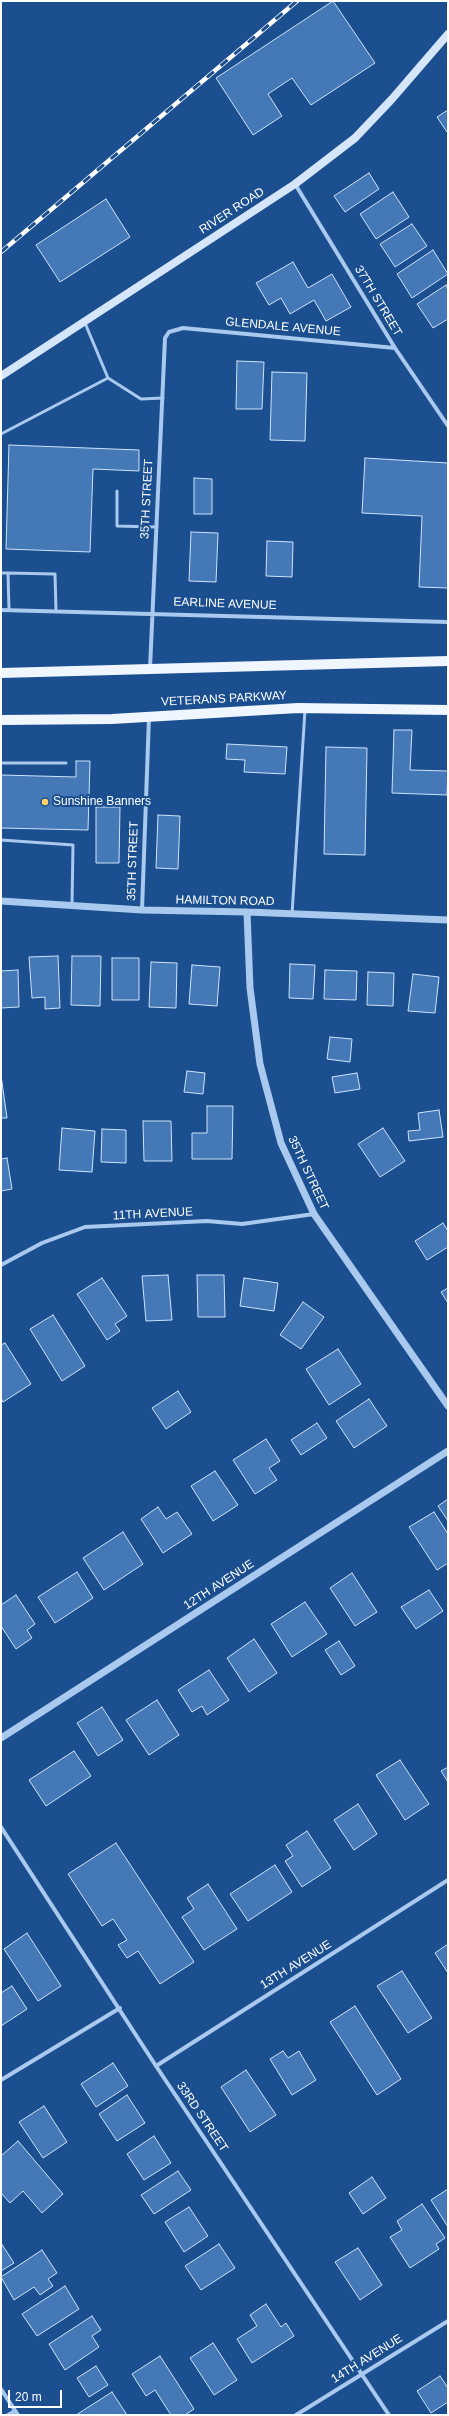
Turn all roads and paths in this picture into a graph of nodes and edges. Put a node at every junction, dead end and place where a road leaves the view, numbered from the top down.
1 (448, 34) edge
2 (295, 184) junction
3 (85, 321) junction
4 (169, 332) joint
5 (395, 348) junction
6 (1, 376) edge
7 (108, 378) junction
8 (162, 398) junction
9 (448, 426) edge
10 (1, 434) edge
11 (117, 491) dead end
12 (156, 527) junction
13 (1, 573) edge
14 (8, 573) junction
15 (1, 610) edge
16 (9, 610) junction
17 (56, 610) junction
18 (152, 612) junction
19 (448, 622) edge
20 (448, 661) edge
21 (150, 668) junction
22 (1, 672) edge
23 (305, 708) junction
24 (448, 710) edge
25 (149, 717) junction
26 (1, 720) edge
27 (66, 763) dead end
28 (1, 764) edge
29 (1, 840) edge
30 (1, 901) edge
31 (72, 905) junction
32 (142, 910) junction
33 (247, 912) junction
34 (292, 914) junction
35 (448, 920) edge
36 (314, 1214) junction
37 (1, 1265) edge
38 (448, 1406) edge
39 (448, 1451) edge
40 (1, 1738) edge
41 (1, 1827) edge
42 (448, 1880) edge
43 (120, 2008) junction
44 (156, 2066) junction
45 (1, 2080) edge
46 (448, 2321) edge
47 (362, 2373) junction
48 (1, 2389) edge
49 (15, 2411) junction
50 (8, 2415) edge
51 (18, 2415) edge
52 (296, 2415) edge
53 (389, 2415) edge

1 - 2 main road, RIVER ROAD
2 - 3 main road, RIVER ROAD
2 - 5 street, 37TH STREET
3 - 6 main road, RIVER ROAD
3 - 7 lane
4 - 5 street, GLENDALE AVENUE
4 - 8 street, 35TH STREET
5 - 9 street, 37TH STREET
7 - 8 lane
7 - 10 lane
8 - 12 street, 35TH STREET
11 - 12 lane
12 - 18 street, 35TH STREET
13 - 14 lane
14 - 16 lane
14 - 17 lane
15 - 16 street, EARLINE AVENUE
16 - 17 street, EARLINE AVENUE
17 - 18 street, EARLINE AVENUE
18 - 19 street, EARLINE AVENUE
18 - 21 street, 35TH STREET
20 - 21 main road
21 - 22 main road
23 - 24 main road, VETERANS PARKWAY
23 - 25 main road, VETERANS PARKWAY
23 - 34 lane
25 - 26 main road, VETERANS PARKWAY
25 - 32 street, 35TH STREET
27 - 28 lane
29 - 31 lane
30 - 31 street, HAMILTON ROAD
31 - 32 street, HAMILTON ROAD
32 - 33 street, HAMILTON ROAD
33 - 34 street, HAMILTON ROAD
33 - 36 street, 35TH STREET
34 - 35 street, HAMILTON ROAD
36 - 37 street, 11TH AVENUE
36 - 38 street, 35TH STREET
39 - 40 street, 12TH AVENUE
41 - 43 street, 33RD STREET
42 - 44 street, 13TH AVENUE
43 - 44 street, 33RD STREET
43 - 45 street
44 - 47 street, 33RD STREET
46 - 47 street, 14TH AVENUE
47 - 52 street, 14TH AVENUE
47 - 53 street, 33RD STREET
48 - 49 street
49 - 50 street
49 - 51 street

